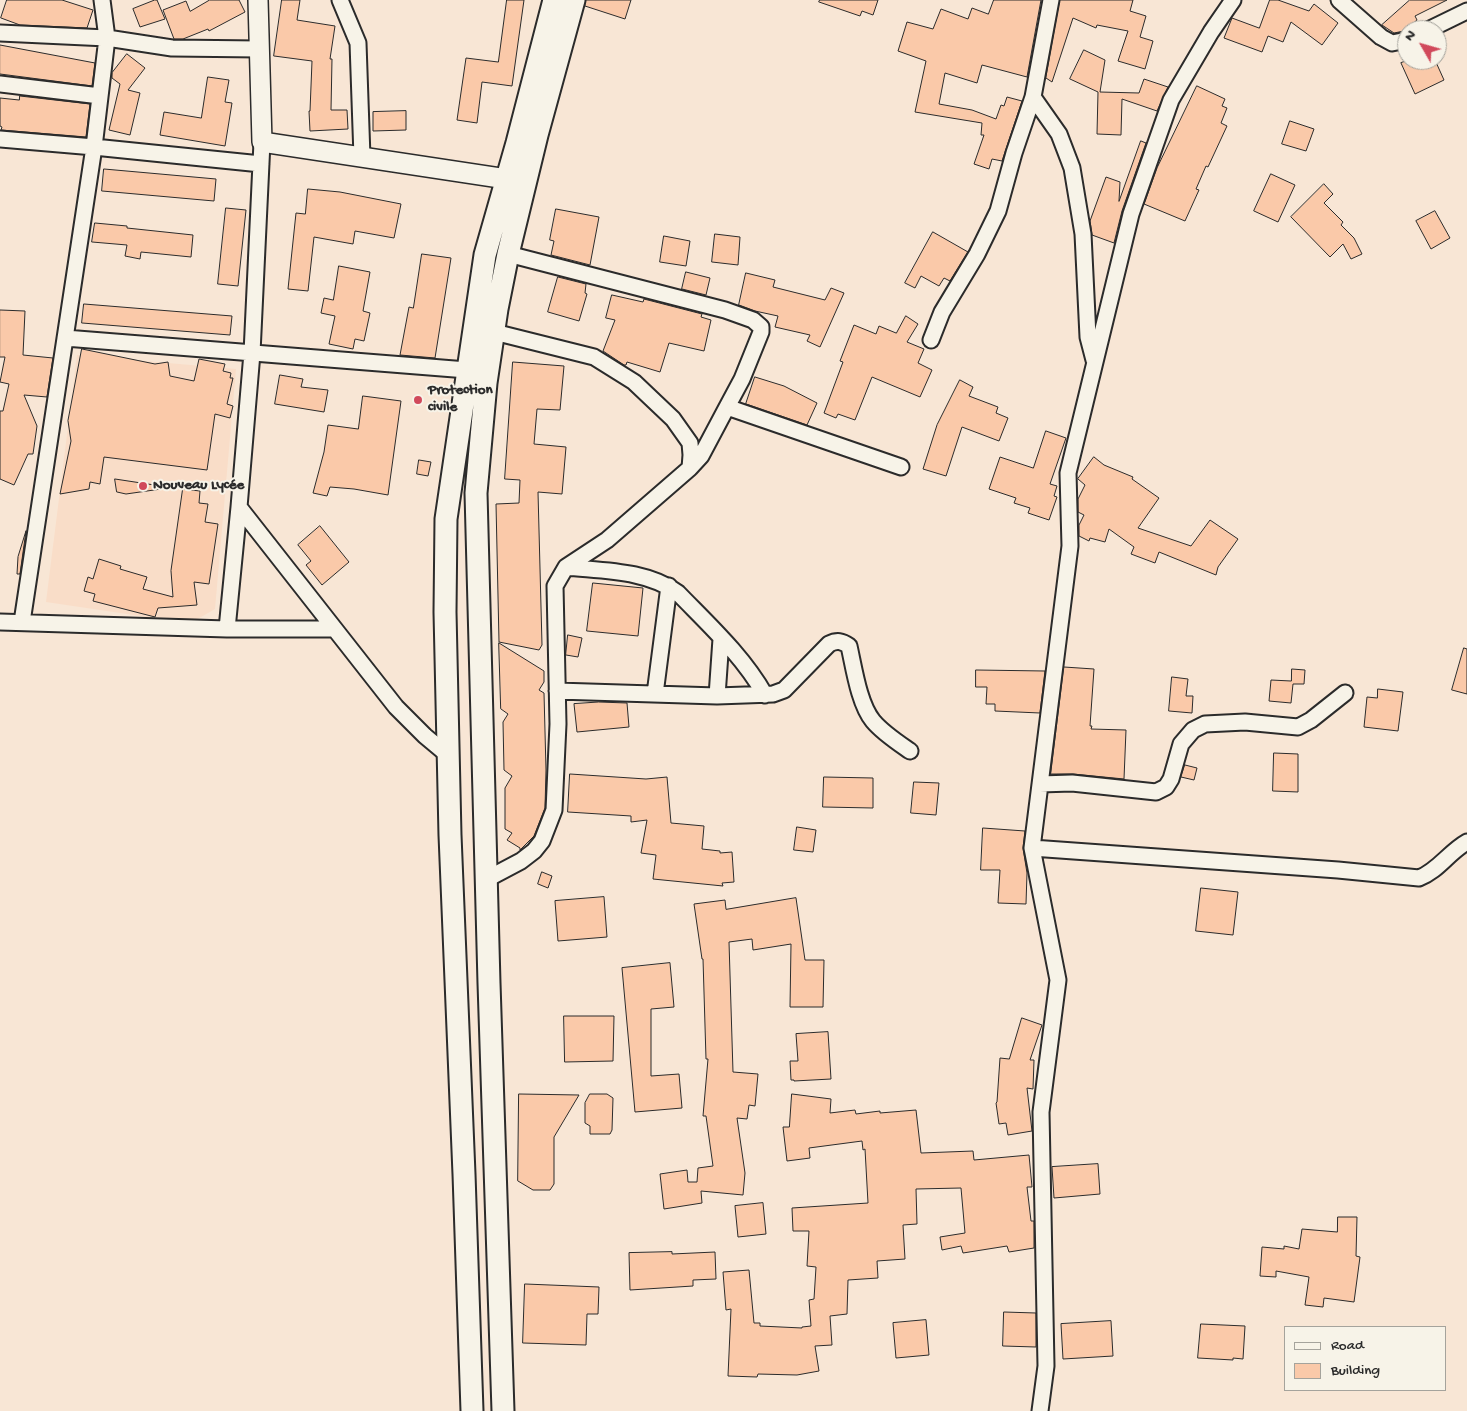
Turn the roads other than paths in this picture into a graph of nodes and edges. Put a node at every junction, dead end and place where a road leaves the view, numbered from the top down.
1 (102, 0) edge
2 (258, 0) edge
3 (340, 0) edge
4 (554, 0) edge
5 (574, 0) edge
6 (1051, 0) edge
7 (1233, 0) edge
8 (1339, 0) edge
9 (1467, 11) edge
10 (1447, 21) edge
11 (0, 33) edge
12 (107, 38) junction
13 (1397, 42) edge
14 (259, 49) junction
15 (0, 84) edge
16 (100, 96) junction
17 (1033, 97) junction
18 (0, 139) edge
19 (262, 142) junction
20 (94, 147) junction
21 (362, 157) junction
22 (262, 164) junction
23 (516, 181) junction
24 (508, 254) junction
25 (494, 332) junction
26 (65, 338) junction
27 (931, 340) dead end
28 (252, 353) junction
29 (1095, 362) junction
30 (468, 370) junction
31 (726, 407) junction
32 (901, 467) dead end
33 (690, 468) junction
34 (239, 507) junction
35 (566, 566) junction
36 (669, 586) junction
37 (0, 622) edge
38 (22, 622) junction
39 (227, 629) junction
40 (334, 629) junction
41 (721, 639) junction
42 (558, 691) junction
43 (1346, 693) dead end
44 (655, 694) junction
45 (765, 695) junction
46 (716, 696) junction
47 (910, 751) dead end
48 (449, 756) junction
49 (1040, 784) junction
50 (1467, 842) edge
51 (1032, 848) junction
52 (487, 879) junction
53 (472, 1411) edge
54 (503, 1411) edge
55 (1040, 1411) edge

1 - 12 street
2 - 14 street
3 - 21 street
4 - 23 main road
5 - 23 main road
6 - 17 street
7 - 29 street
8 - 13 street
9 - 10 street
11 - 12 street
12 - 14 street
12 - 16 street
14 - 19 street
15 - 16 street
16 - 20 street
17 - 27 street
17 - 29 street
18 - 20 street
19 - 21 street
19 - 22 street
20 - 22 street
20 - 26 street
21 - 23 street
22 - 28 street
23 - 24 main road
23 - 30 main road
24 - 25 main road
24 - 31 street
25 - 33 street
25 - 52 main road
26 - 28 street
26 - 38 street
28 - 30 street
28 - 34 street
29 - 49 street
30 - 48 main road
31 - 32 street
31 - 33 street
33 - 35 street
34 - 39 street
34 - 40 street
35 - 36 street
35 - 42 street
36 - 41 street
36 - 44 street
37 - 38 street
38 - 39 street
39 - 40 street
40 - 48 street
41 - 45 street
41 - 46 street
42 - 44 street
42 - 52 street
43 - 49 street
44 - 46 street
45 - 46 street
45 - 47 street
48 - 53 main road
49 - 51 street
50 - 51 street
51 - 55 street
52 - 54 main road

